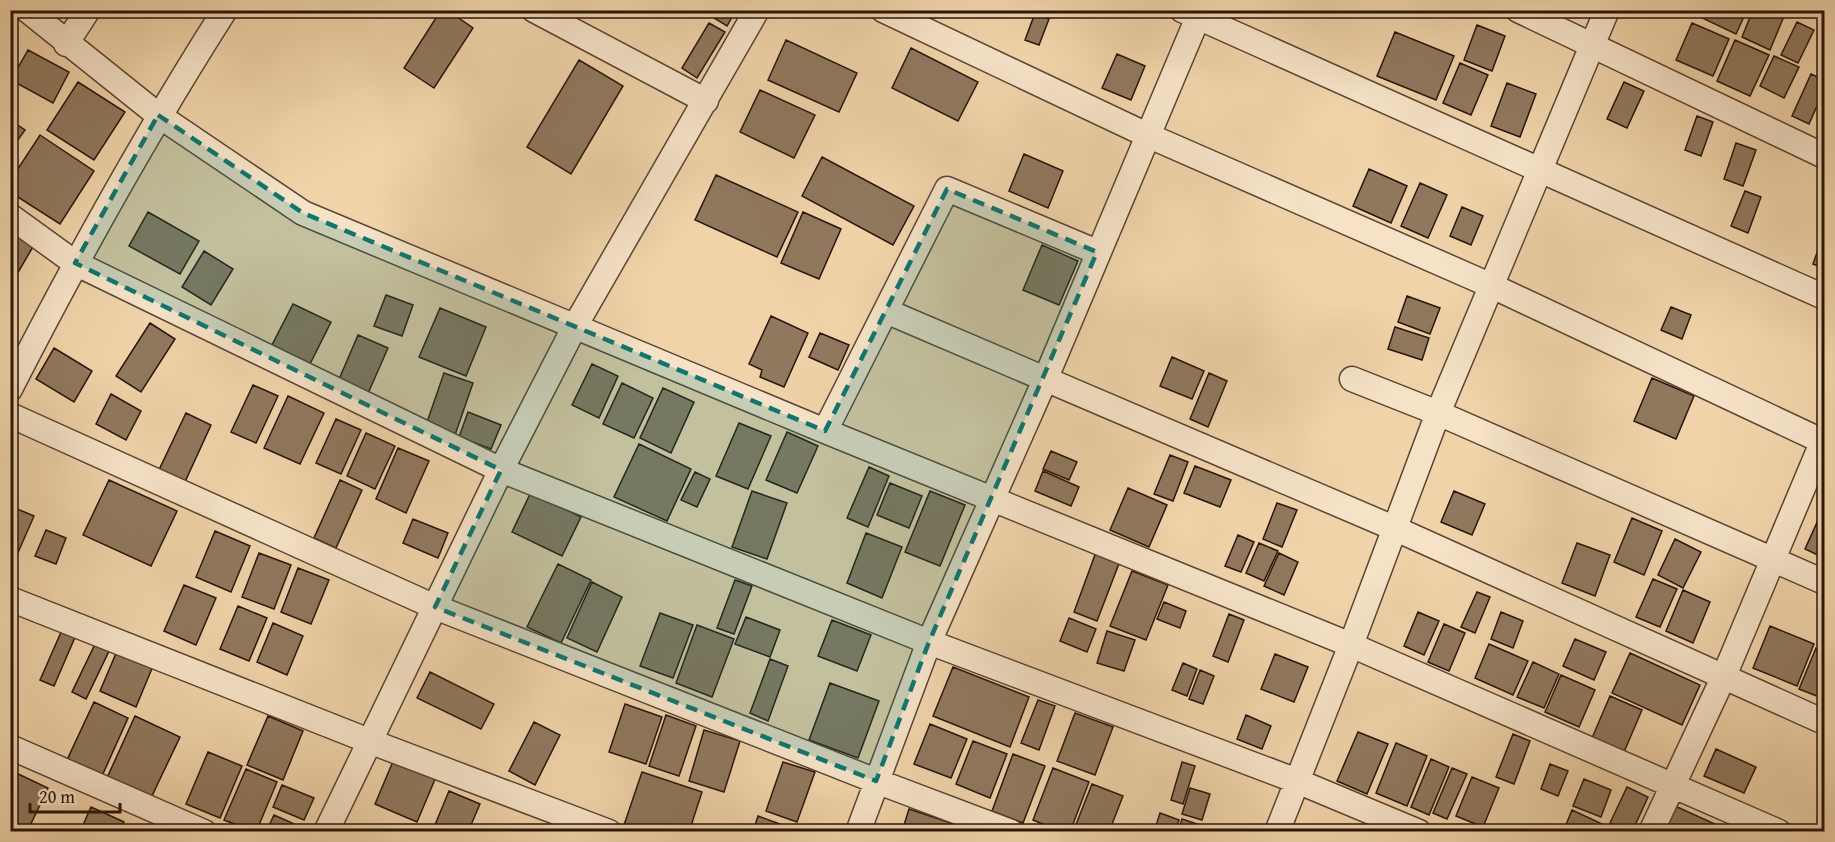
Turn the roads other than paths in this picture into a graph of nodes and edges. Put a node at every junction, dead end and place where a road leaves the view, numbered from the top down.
1 (27, 10) edge
2 (88, 10) edge
3 (225, 10) edge
4 (534, 10) edge
5 (757, 10) edge
6 (883, 10) edge
7 (1518, 10) edge
8 (1607, 10) edge
9 (1194, 13) edge
10 (66, 44) junction
11 (1592, 47) junction
12 (706, 100) junction
13 (158, 115) junction
14 (1147, 135) junction
15 (1824, 156) edge
16 (1540, 170) junction
17 (10, 216) edge
18 (1097, 252) junction
19 (75, 263) junction
20 (1492, 286) junction
21 (1824, 297) edge
22 (886, 311) junction
23 (575, 326) junction
24 (1352, 379) dead end
25 (1045, 380) junction
26 (10, 389) edge
27 (1438, 413) junction
28 (10, 415) edge
29 (825, 431) junction
30 (1824, 441) edge
31 (501, 470) junction
32 (991, 498) junction
33 (1396, 529) junction
34 (1773, 558) junction
35 (1824, 582) edge
36 (10, 599) edge
37 (435, 608) junction
38 (929, 642) junction
39 (1351, 645) junction
40 (1724, 676) junction
41 (1824, 722) edge
42 (369, 741) junction
43 (10, 747) edge
44 (1297, 781) junction
45 (876, 782) junction
46 (1672, 787) junction
47 (204, 831) edge
48 (326, 831) edge
49 (609, 831) edge
50 (858, 831) edge
51 (1011, 831) edge
52 (1277, 831) edge
53 (1419, 831) edge
54 (1651, 831) edge
55 (1779, 831) edge

1 - 10 street
2 - 10 street
3 - 13 street
4 - 12 street
5 - 12 street
6 - 14 street
7 - 11 street
8 - 11 street
9 - 14 street
9 - 16 street
10 - 13 street
11 - 15 street
11 - 16 street
12 - 23 street
13 - 19 street
13 - 23 street
14 - 18 street
14 - 20 street
16 - 20 street
16 - 21 street
17 - 19 street
18 - 22 street
18 - 25 street
19 - 26 street
19 - 31 street
20 - 27 street
20 - 30 street
22 - 25 street
22 - 29 street
23 - 29 street
23 - 31 street
24 - 27 street
25 - 32 street
25 - 33 street
27 - 33 street
27 - 34 street
28 - 37 street
29 - 32 street
30 - 34 street
31 - 37 street
31 - 38 street
32 - 38 street
32 - 39 street
33 - 39 street
33 - 40 street
34 - 35 street
34 - 40 street
36 - 42 street
37 - 42 street
37 - 45 street
38 - 44 street
38 - 45 street
39 - 44 street
39 - 46 street
40 - 41 street
40 - 46 street
42 - 48 street
42 - 49 street
43 - 47 street
44 - 52 street
44 - 53 street
45 - 50 street
45 - 51 street
46 - 54 street
46 - 55 street

